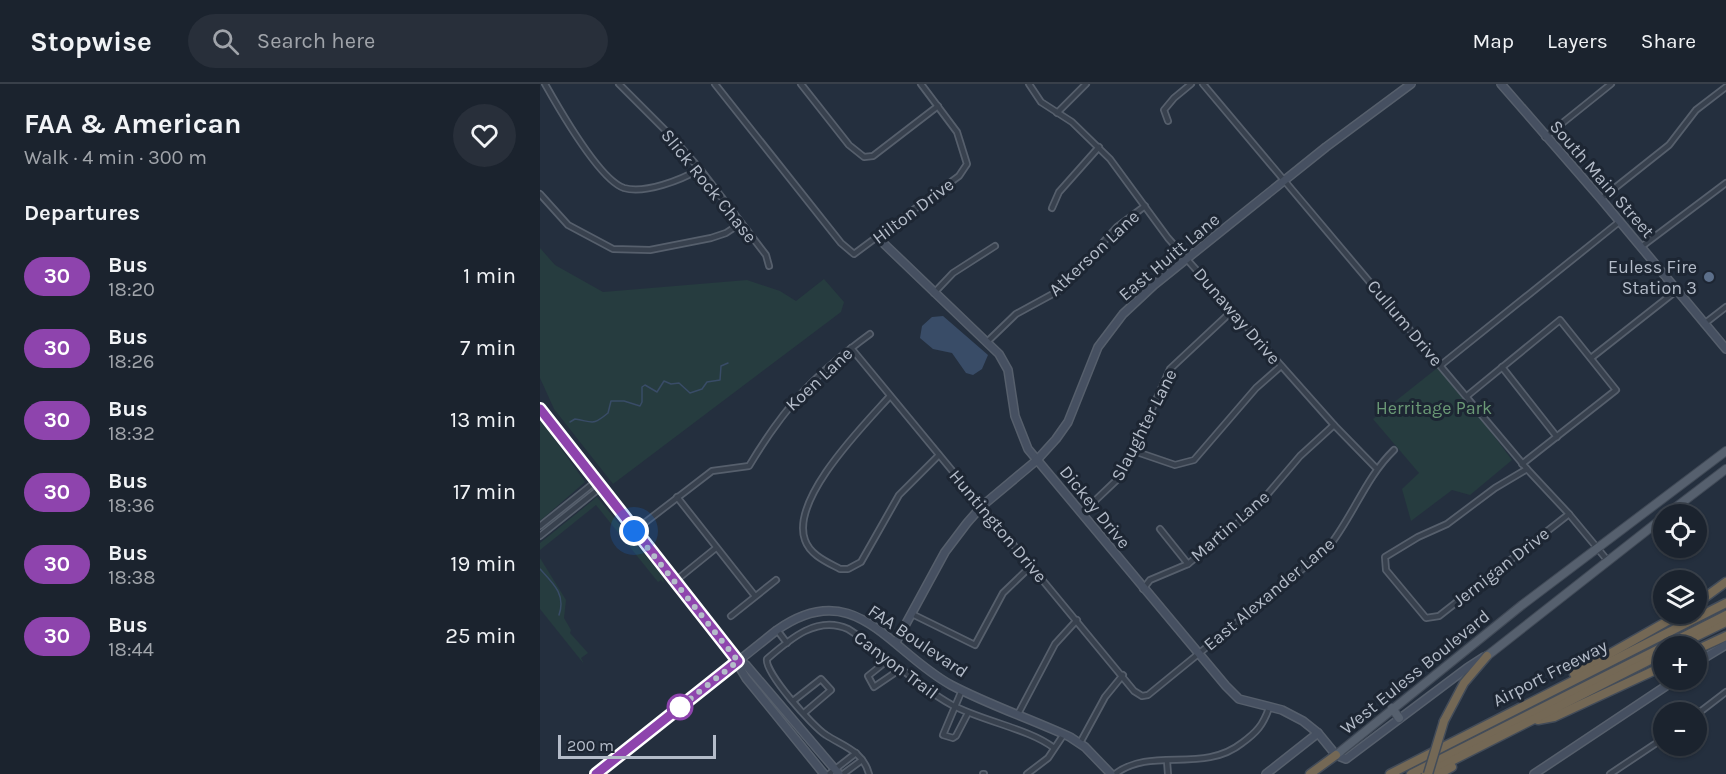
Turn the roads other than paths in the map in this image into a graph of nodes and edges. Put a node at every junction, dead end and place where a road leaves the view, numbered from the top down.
1 (545, 84) edge
2 (619, 84) edge
3 (715, 84) edge
4 (801, 84) edge
5 (921, 84) edge
6 (1029, 84) edge
7 (1086, 84) edge
8 (1191, 84) edge
9 (1203, 84) edge
10 (1411, 84) edge
11 (1501, 84) edge
12 (1611, 84) edge
13 (1726, 87) edge
14 (938, 106) junction
15 (1057, 113) junction
16 (1168, 121) dead end
17 (1545, 137) junction
18 (1099, 147) junction
19 (700, 169) junction
20 (1286, 180) junction
21 (1726, 183) edge
22 (540, 194) edge
23 (1601, 199) junction
24 (1145, 206) junction
25 (1052, 208) dead end
26 (1619, 222) junction
27 (741, 223) junction
28 (878, 238) junction
29 (995, 246) dead end
30 (1641, 247) junction
31 (1187, 260) junction
32 (769, 266) dead end
33 (1676, 291) junction
34 (934, 293) junction
35 (1726, 307) edge
36 (1232, 311) junction
37 (1704, 324) junction
38 (870, 334) dead end
39 (987, 342) junction
40 (851, 348) junction
41 (1726, 349) edge
42 (1591, 358) junction
43 (1441, 365) junction
44 (1281, 366) junction
45 (1502, 368) junction
46 (890, 396) junction
47 (1467, 396) junction
48 (540, 409) edge
49 (1334, 425) junction
50 (1557, 437) junction
51 (1394, 450) dead end
52 (1134, 451) junction
53 (1726, 451) edge
54 (939, 455) junction
55 (1037, 460) junction
56 (1522, 464) junction
57 (1376, 468) junction
58 (1527, 469) junction
59 (1726, 469) edge
60 (597, 485) junction
61 (677, 497) junction
62 (1681, 504) edge
63 (982, 506) junction
64 (1082, 513) junction
65 (1569, 514) junction
66 (1653, 525) edge
67 (540, 526) edge
68 (1160, 529) dead end
69 (634, 531) junction
70 (540, 536) edge
71 (716, 548) junction
72 (1598, 549) junction
73 (1608, 561) junction
74 (1188, 564) junction
75 (1031, 566) junction
76 (776, 580) dead end
77 (674, 582) junction
78 (1726, 582) edge
79 (1143, 589) junction
80 (755, 596) junction
81 (1707, 596) edge
82 (1726, 603) edge
83 (912, 614) junction
84 (1726, 615) edge
85 (731, 616) dead end
86 (1077, 620) junction
87 (1726, 622) edge
88 (1662, 624) edge
89 (1726, 628) edge
90 (777, 630) junction
91 (1697, 636) edge
92 (1726, 636) edge
93 (1707, 637) edge
94 (896, 642) junction
95 (787, 643) junction
96 (1707, 645) edge
97 (1726, 645) edge
98 (1198, 654) junction
99 (1487, 656) junction
100 (1707, 656) edge
101 (1653, 659) edge
102 (888, 660) junction
103 (738, 661) junction
104 (1653, 663) edge
105 (899, 670) junction
106 (1653, 671) edge
107 (1123, 675) junction
108 (962, 690) junction
109 (1660, 690) edge
110 (1726, 692) edge
111 (1148, 695) joint
112 (793, 701) junction
113 (954, 706) junction
114 (1707, 707) edge
115 (1269, 708) junction
116 (1392, 708) junction
117 (1515, 709) junction
118 (804, 713) junction
119 (968, 713) junction
120 (1018, 714) junction
121 (1400, 718) junction
122 (1538, 720) junction
123 (1318, 733) junction
124 (1064, 734) junction
125 (1080, 743) junction
126 (1653, 745) edge
127 (1054, 748) junction
128 (856, 753) junction
129 (1336, 755) junction
130 (862, 760) junction
131 (1167, 761) junction
132 (837, 773) edge
133 (597, 774) edge
134 (824, 774) edge
135 (869, 774) edge
136 (1027, 774) edge
137 (1113, 774) edge
138 (1168, 774) edge
139 (1266, 774) edge
140 (1310, 774) edge
141 (1389, 774) edge
142 (1411, 774) edge
143 (1427, 774) edge
144 (1439, 774) edge
145 (1534, 774) edge
146 (1610, 774) edge

1 - 19 street
2 - 19 street, Slick Rock Chase
3 - 28 street, Hilton Drive
4 - 14 street
5 - 14 street
6 - 15 street, Dunaway Drive
7 - 15 street
8 - 16 street
9 - 20 street, Cullum Drive
10 - 20 street, East Huitt Lane
11 - 17 street, South Main Street
12 - 17 street
13 - 23 street
14 - 28 street, Hilton Drive
15 - 18 street, Dunaway Drive
17 - 23 street, South Main Street
18 - 24 street, Dunaway Drive
18 - 25 street
19 - 27 street, Slick Rock Chase
20 - 31 street, East Huitt Lane
20 - 43 street, Cullum Drive
21 - 30 street
22 - 27 street
23 - 26 street, South Main Street
24 - 31 street, Dunaway Drive
24 - 39 street, Atkerson Lane
26 - 30 street, South Main Street
26 - 43 street
27 - 32 street, Slick Rock Chase
28 - 34 street, Dickey Drive
29 - 34 street
30 - 33 street, South Main Street
31 - 36 street, Dunaway Drive
31 - 55 street, East Huitt Lane
33 - 37 street, South Main Street
33 - 42 street
34 - 39 street, Dickey Drive
35 - 37 street
36 - 44 street, Dunaway Drive
36 - 52 street, Slaughter Lane
37 - 41 street, South Main Street
38 - 40 street, Koen Lane
39 - 55 street, Dickey Drive
40 - 46 street, Huntington Drive
40 - 61 street, Koen Lane
42 - 45 street
42 - 50 street
43 - 47 street, Cullum Drive
44 - 49 street, Dunaway Drive
44 - 52 street
45 - 47 street
45 - 50 street
46 - 54 street, Huntington Drive
46 - 54 street
47 - 56 street, Cullum Drive
48 - 60 street
49 - 57 street, Dunaway Drive
49 - 74 street, Martin Lane
50 - 56 street
51 - 57 street, East Alexander Lane
52 - 64 street, Slaughter Lane
53 - 72 main road, West Euless Boulevard
54 - 63 street, Huntington Drive
55 - 63 street, East Huitt Lane
55 - 64 street, Dickey Drive
56 - 58 street, Cullum Drive
57 - 98 street, East Alexander Lane
58 - 65 street, Cullum Drive
58 - 65 street, Jernigan Drive
59 - 62 main road, West Euless Boulevard
60 - 67 street
60 - 69 street
60 - 70 street
61 - 69 street, Koen Lane
61 - 71 street
63 - 75 street, Huntington Drive
63 - 83 street, East Huitt Lane
64 - 79 street, Dickey Drive
65 - 72 street, Cullum Drive
66 - 73 main road, West Euless Boulevard
68 - 74 street
69 - 77 street
71 - 77 street
71 - 80 street
72 - 73 street, Cullum Drive
72 - 116 main road, West Euless Boulevard
73 - 99 main road, West Euless Boulevard
74 - 79 street, Martin Lane
75 - 83 street
75 - 86 street, Huntington Drive
76 - 80 street
77 - 103 street
78 - 81 highway
79 - 98 street, Dickey Drive
80 - 85 street
82 - 117 highway, Airport Freeway
83 - 94 street, East Huitt Lane
84 - 142 highway
86 - 107 street, Huntington Drive
86 - 120 street
87 - 91 highway
88 - 117 highway
89 - 93 highway
90 - 94 street, FAA Boulevard
90 - 95 street
90 - 103 street, FAA Boulevard
92 - 96 highway
94 - 108 street, FAA Boulevard
95 - 102 street, Canyon Trail
95 - 112 street, Canyon Trail
97 - 100 street
98 - 111 street, East Alexander Lane
98 - 115 street, Dickey Drive
99 - 121 street, West Euless Boulevard
99 - 143 highway, bridge
101 - 143 highway
102 - 105 street, Canyon Trail
102 - 105 street
103 - 132 street
103 - 133 street, FAA Boulevard
103 - 134 street
104 - 122 highway, Airport Freeway
105 - 113 street, Canyon Trail
106 - 122 highway
107 - 111 street, Huntington Drive
107 - 125 street
108 - 113 street
108 - 120 street, FAA Boulevard
109 - 145 street
110 - 114 street
112 - 118 street
112 - 118 street
113 - 119 street, Canyon Trail
113 - 119 street
115 - 123 street, Dickey Drive
115 - 131 street
116 - 121 main road
116 - 129 main road, West Euless Boulevard
117 - 141 highway, Airport Freeway
118 - 128 street
119 - 127 street, Canyon Trail
120 - 124 street, FAA Boulevard
121 - 129 street, West Euless Boulevard
122 - 144 highway, Airport Freeway
123 - 129 street, Dickey Drive
123 - 139 street
124 - 125 street, FAA Boulevard
124 - 127 street
125 - 137 street, FAA Boulevard
126 - 146 street
127 - 136 street
128 - 130 street
128 - 132 street
129 - 140 highway
130 - 132 street
130 - 135 street
131 - 137 street
131 - 138 street

